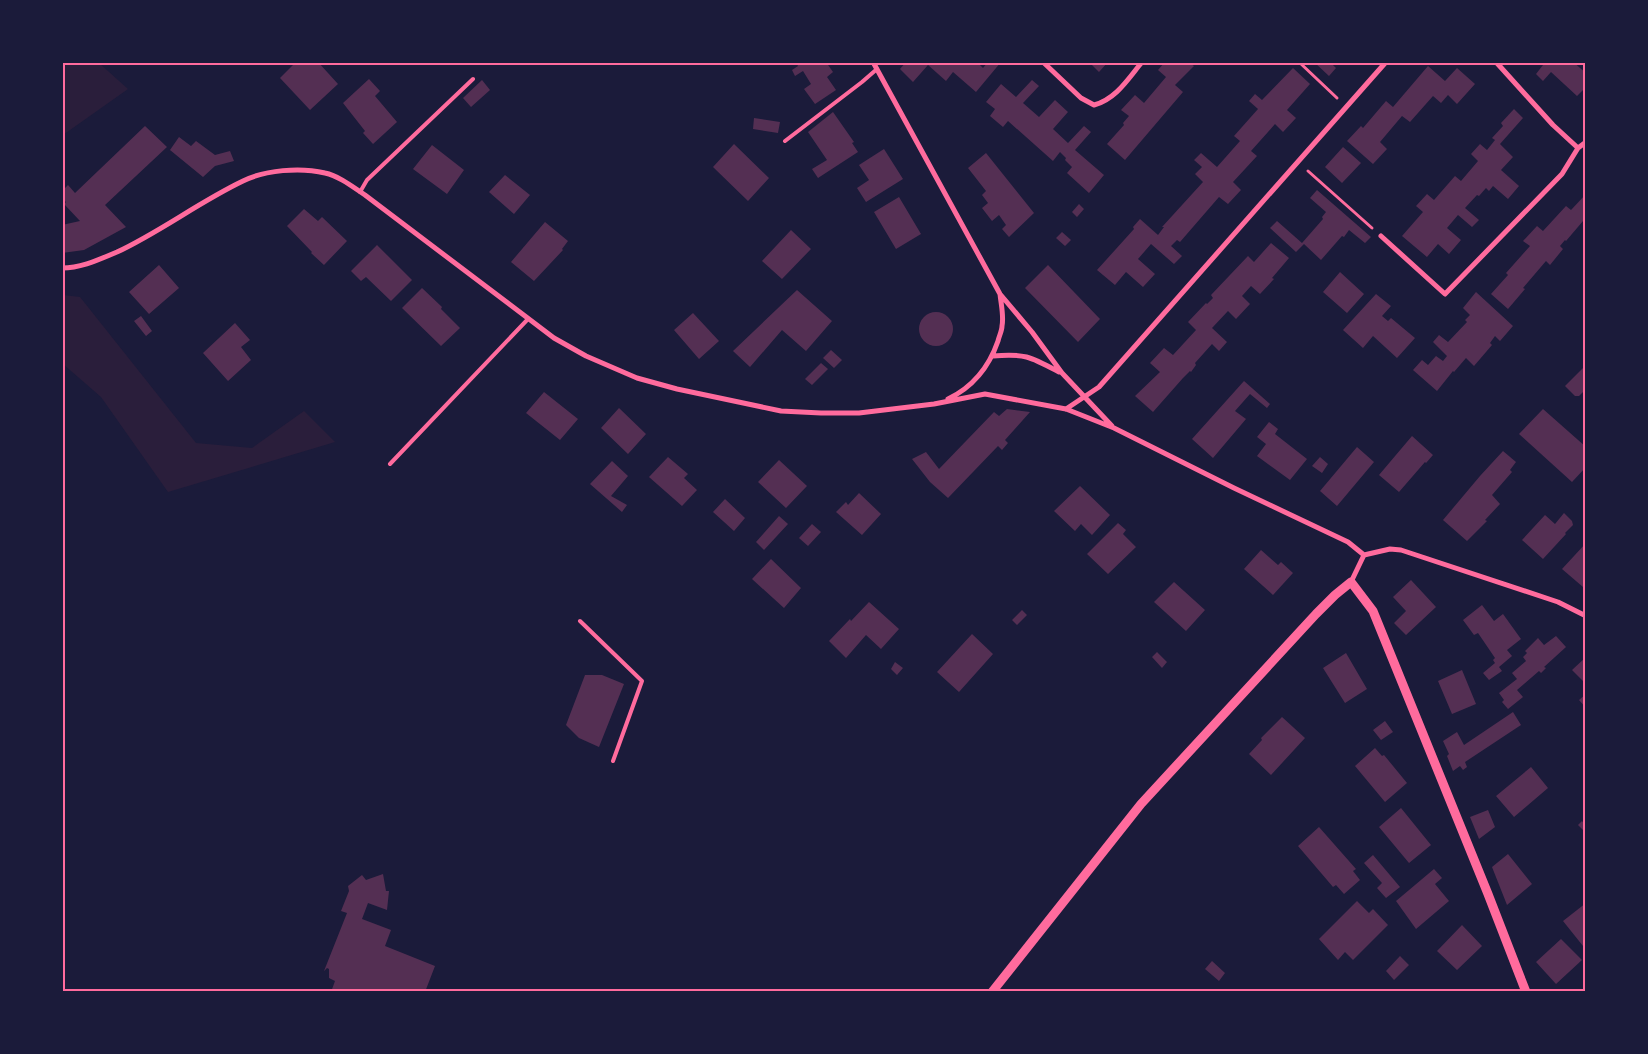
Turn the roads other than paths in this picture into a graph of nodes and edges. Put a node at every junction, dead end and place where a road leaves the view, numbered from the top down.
1 (874, 62) edge
2 (1043, 62) edge
3 (1142, 62) edge
4 (1386, 62) edge
5 (1496, 62) edge
6 (877, 69) junction
7 (473, 79) dead end
8 (785, 141) dead end
9 (1586, 142) edge
10 (1578, 148) junction
11 (360, 192) junction
12 (1381, 236) road end
13 (62, 268) edge
14 (1000, 294) junction
15 (528, 319) junction
16 (993, 356) junction
17 (1062, 373) junction
18 (1083, 397) junction
19 (934, 404) junction
20 (1066, 409) junction
21 (1114, 428) junction
22 (390, 464) dead end
23 (1364, 555) junction
24 (1351, 582) junction
25 (1586, 616) edge
26 (580, 621) dead end
27 (613, 762) dead end
28 (992, 992) edge
29 (1526, 992) edge

1 - 6 street
2 - 3 street
4 - 18 street
5 - 10 street
6 - 8 lane
6 - 14 street
7 - 11 lane
9 - 10 street
10 - 12 street
11 - 13 street
11 - 15 street
14 - 16 street
14 - 17 street
15 - 19 street
15 - 22 lane
16 - 17 street
16 - 19 street
17 - 18 street
18 - 20 street
18 - 21 street
19 - 20 street
20 - 21 street
21 - 23 street
23 - 24 street
23 - 25 street
24 - 28 street
24 - 29 street
26 - 27 lane

